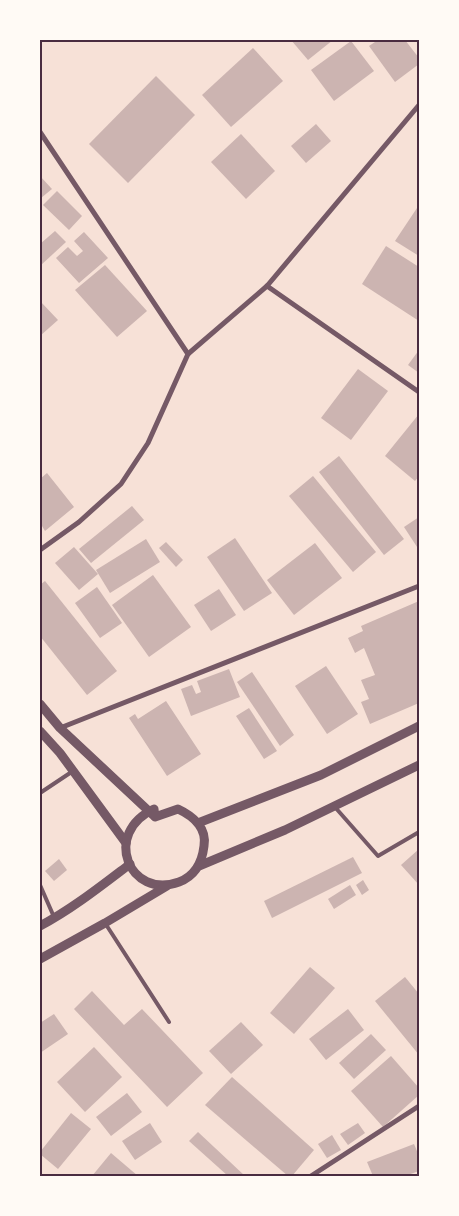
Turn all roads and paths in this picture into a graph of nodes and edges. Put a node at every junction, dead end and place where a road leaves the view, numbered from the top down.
1 (419, 105) edge
2 (40, 132) edge
3 (267, 286) junction
4 (188, 354) junction
5 (419, 392) edge
6 (40, 550) edge
7 (419, 586) edge
8 (40, 704) edge
9 (419, 726) edge
10 (60, 728) junction
11 (40, 731) edge
12 (419, 765) edge
13 (73, 771) junction
14 (40, 793) edge
15 (334, 806) junction
16 (155, 816) junction
17 (198, 823) junction
18 (419, 832) edge
19 (126, 843) junction
20 (130, 864) junction
21 (199, 866) junction
22 (40, 885) edge
23 (167, 886) junction
24 (54, 918) junction
25 (105, 923) junction
26 (40, 926) edge
27 (40, 959) edge
28 (169, 1022) dead end
29 (419, 1106) edge
30 (311, 1176) edge

1 - 3 street
2 - 4 street
3 - 4 street
3 - 5 street
4 - 6 street
7 - 10 street
8 - 10 street
9 - 17 street
10 - 16 street
11 - 13 street
12 - 15 street
13 - 14 lane
13 - 19 street
15 - 18 lane
15 - 21 street
16 - 17 street
16 - 19 street
17 - 21 street
19 - 20 street
20 - 23 street
20 - 24 street
21 - 23 street
22 - 24 lane
23 - 25 street
24 - 26 street
25 - 27 street
25 - 28 lane
29 - 30 street

